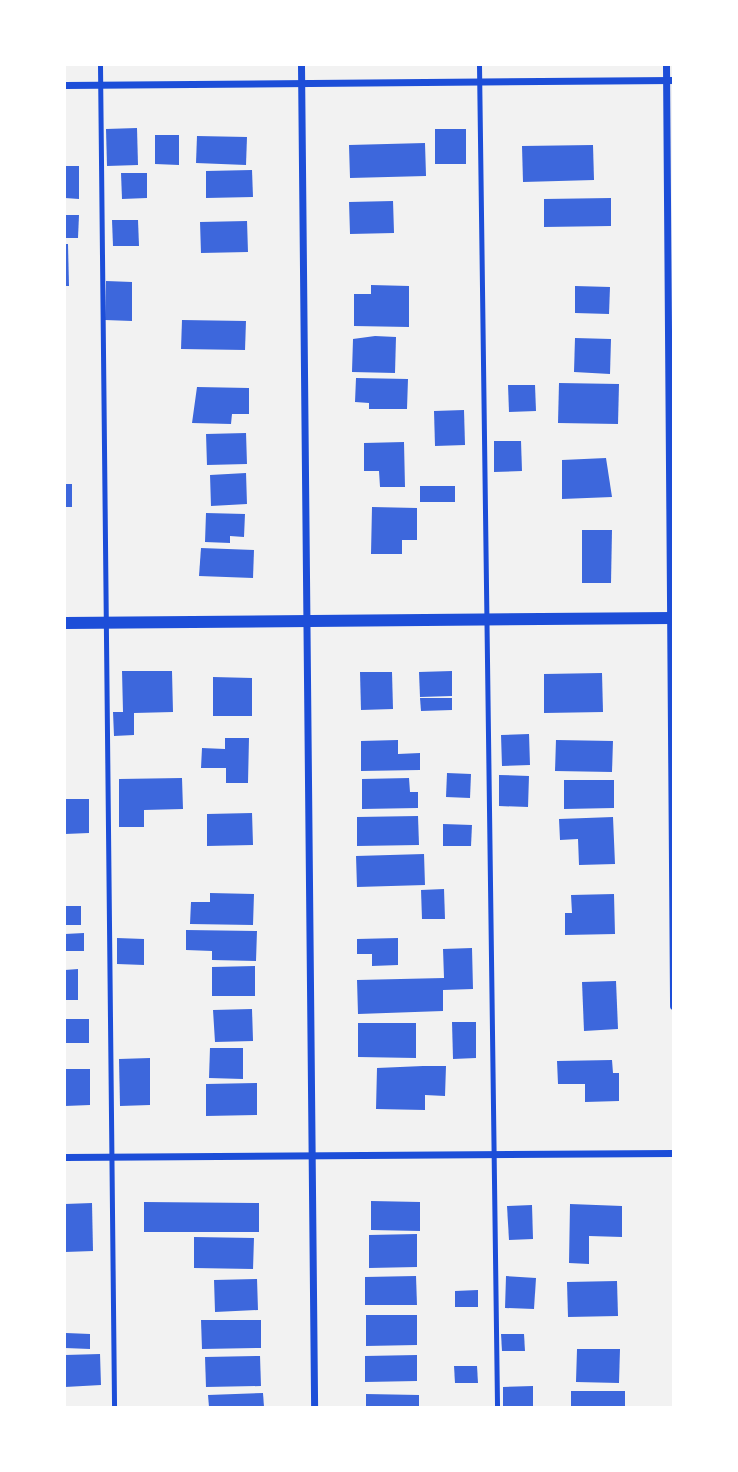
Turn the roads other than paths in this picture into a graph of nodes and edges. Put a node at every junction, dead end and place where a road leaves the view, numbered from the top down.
1 (100, 65) edge
2 (301, 65) edge
3 (479, 65) edge
4 (666, 65) edge
5 (670, 80) edge
6 (301, 82) junction
7 (479, 82) junction
8 (65, 85) edge
9 (100, 86) junction
10 (671, 618) edge
11 (486, 619) junction
12 (306, 620) junction
13 (103, 622) junction
14 (65, 623) edge
15 (673, 1006) edge
16 (673, 1153) edge
17 (492, 1154) junction
18 (311, 1156) junction
19 (65, 1157) edge
20 (110, 1157) junction
21 (114, 1407) edge
22 (314, 1407) edge
23 (497, 1407) edge

1 - 9 lane
2 - 6 street
3 - 7 lane
4 - 5 street
5 - 7 street
5 - 10 street
6 - 7 street
6 - 9 street
6 - 12 street
7 - 11 lane
8 - 9 street
9 - 13 lane
10 - 11 street
10 - 15 street
11 - 12 street
11 - 17 lane
12 - 13 street
12 - 18 street
13 - 14 street
13 - 20 lane
16 - 17 street
17 - 18 street
17 - 23 lane
18 - 20 street
18 - 22 street
19 - 20 street
20 - 21 lane

